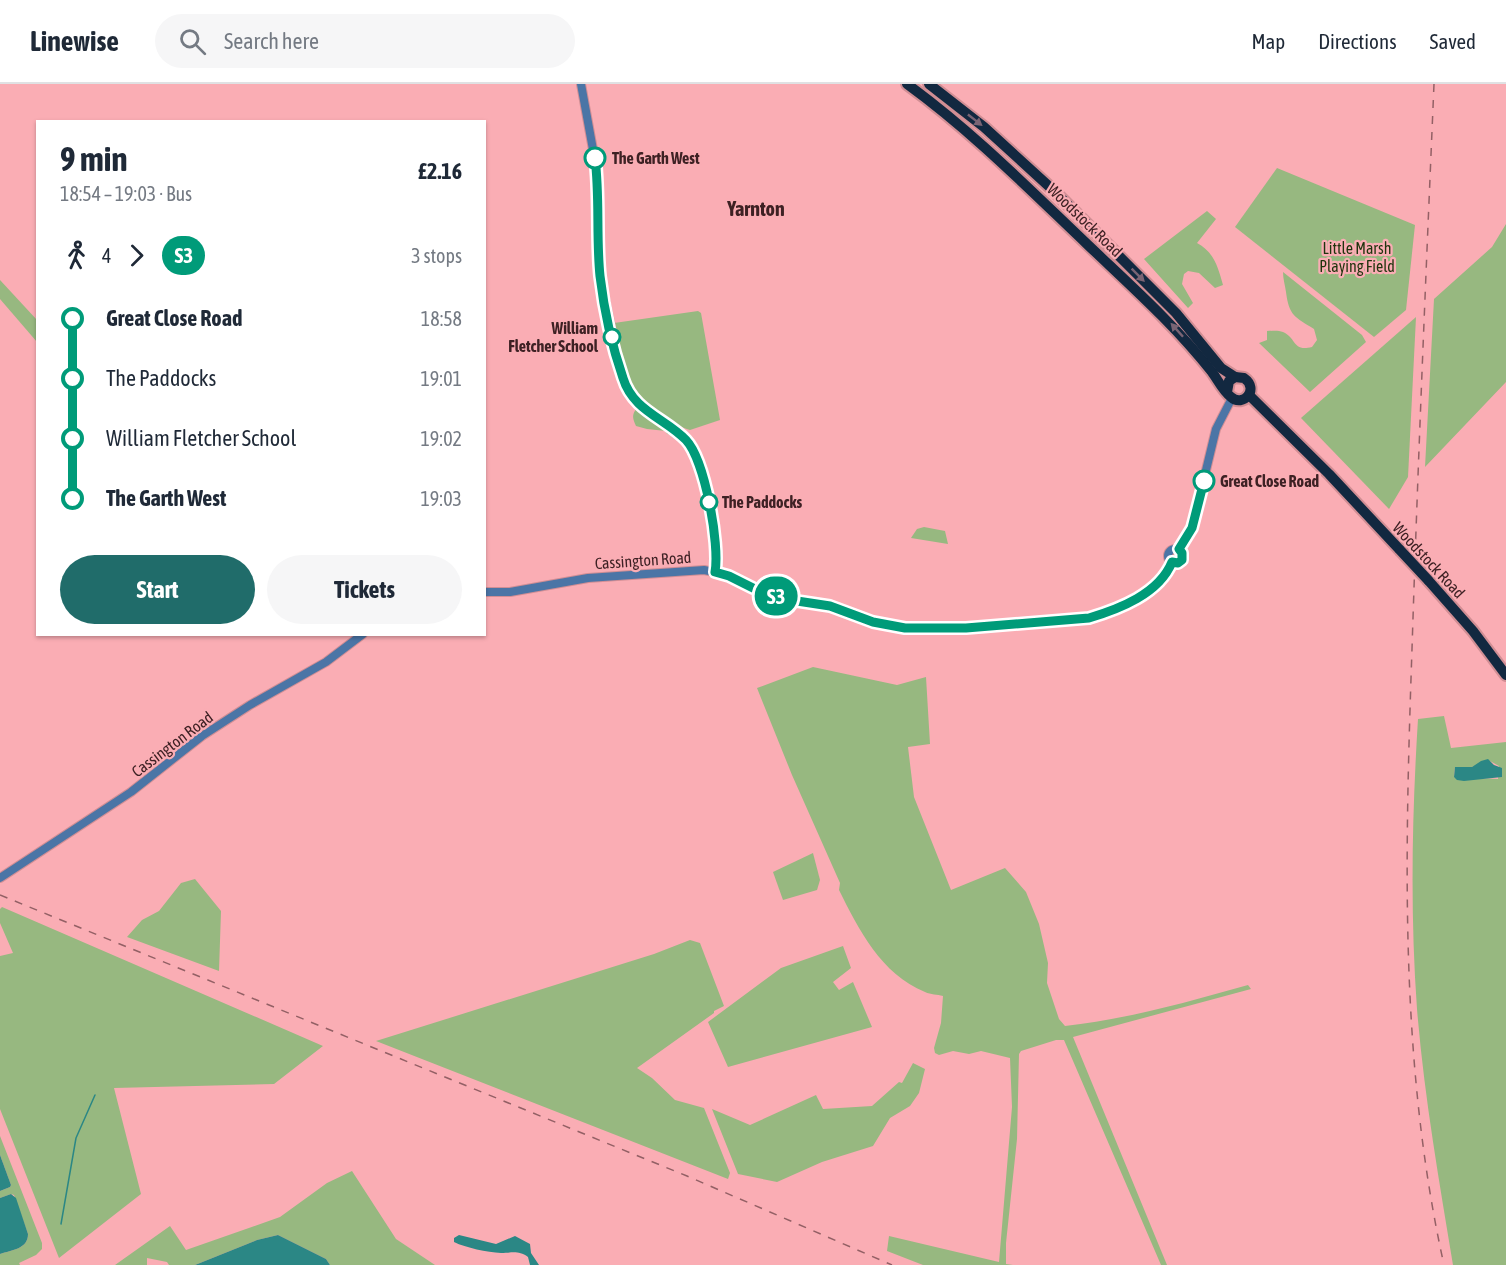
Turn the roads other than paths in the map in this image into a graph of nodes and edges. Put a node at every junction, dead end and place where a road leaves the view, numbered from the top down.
1 (581, 84) edge
2 (908, 84) edge
3 (929, 84) edge
4 (1235, 377) junction
5 (1229, 395) junction
6 (1249, 395) junction
7 (715, 572) junction
8 (486, 592) edge
9 (360, 636) edge
10 (1506, 675) edge
11 (0, 878) edge

1 - 7 street
5 -> 2 highway, Woodstock Road
3 -> 4 highway, Woodstock Road
4 - 5 highway
4 - 6 highway
5 - 6 highway
5 - 7 street, Cassington Road
6 - 10 highway, Woodstock Road, bridge
7 - 8 street, Cassington Road
9 - 11 street, Cassington Road

